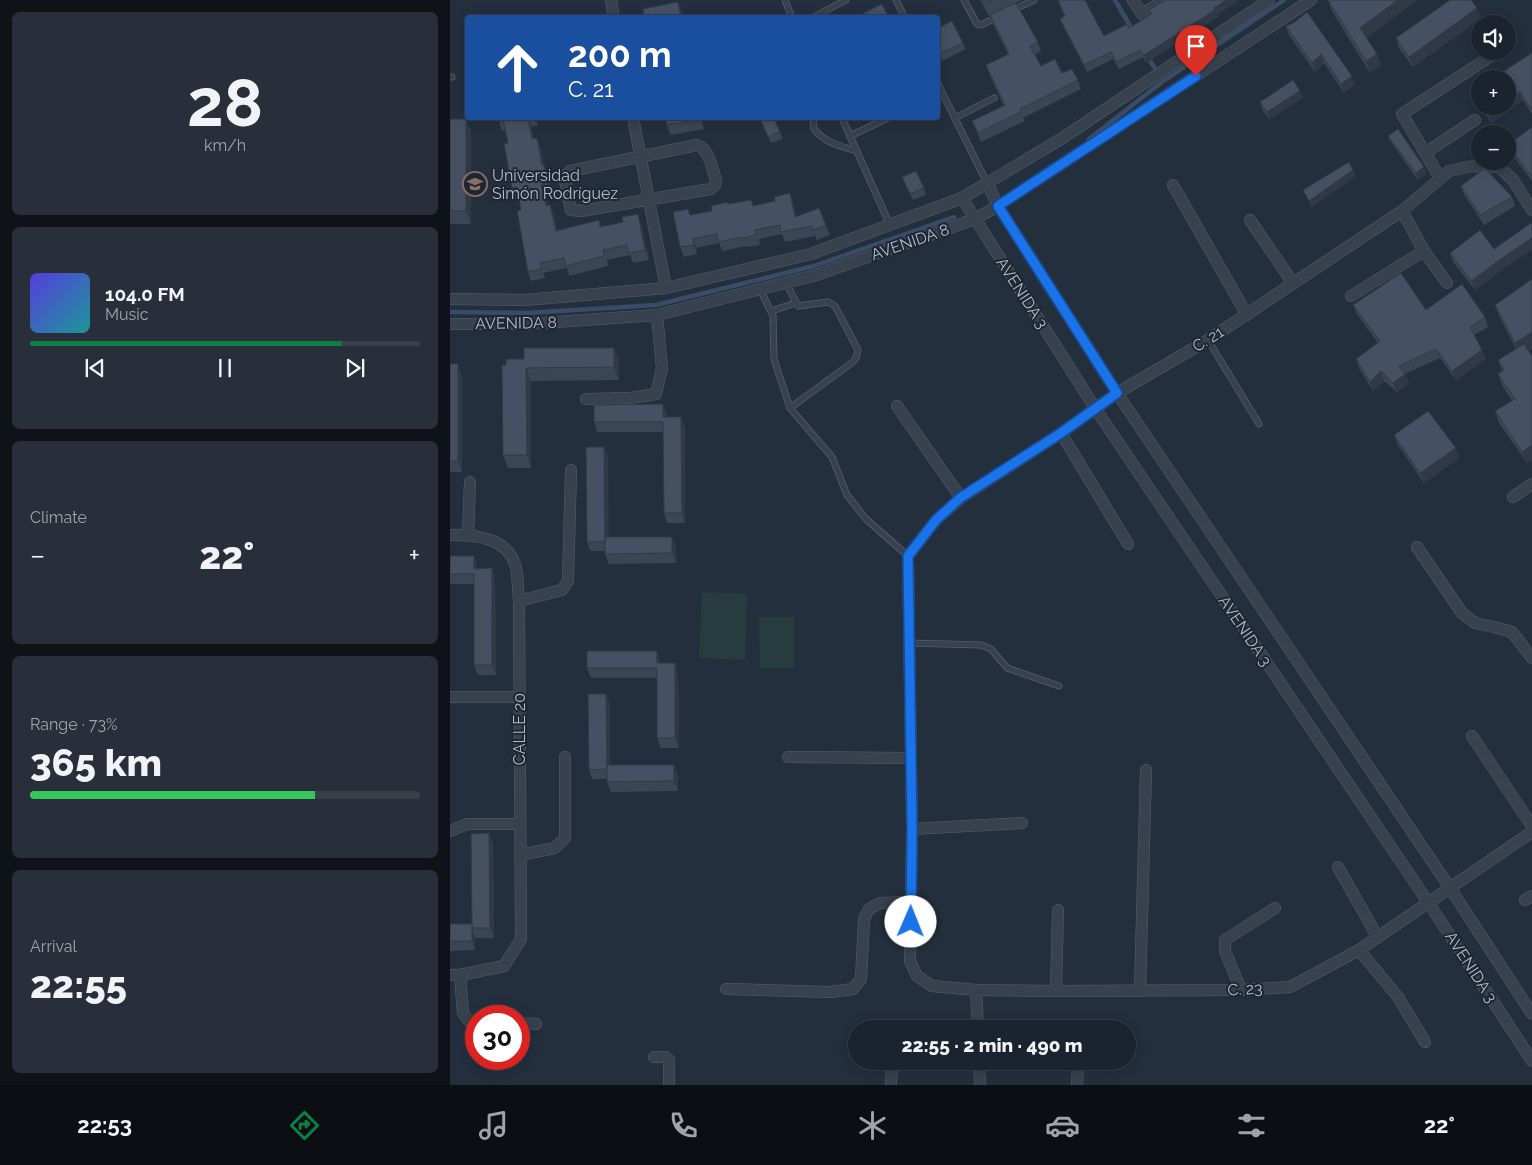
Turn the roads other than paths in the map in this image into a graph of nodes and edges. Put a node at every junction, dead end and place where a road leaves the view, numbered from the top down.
1 (610, 0) edge
2 (785, 0) edge
3 (846, 0) edge
4 (896, 0) edge
5 (964, 0) edge
6 (1034, 0) edge
7 (1133, 0) edge
8 (1165, 0) edge
9 (1269, 0) edge
10 (1311, 0) edge
11 (613, 15) edge
12 (791, 15) edge
13 (818, 15) edge
14 (904, 15) edge
15 (1485, 60) edge
16 (940, 93) edge
17 (994, 98) dead end
18 (955, 118) junction
19 (633, 120) edge
20 (813, 120) edge
21 (843, 120) edge
22 (884, 120) edge
23 (1474, 120) dead end
24 (850, 136) junction
25 (857, 151) junction
26 (1425, 153) junction
27 (640, 156) junction
28 (1444, 175) junction
29 (987, 183) junction
30 (1173, 184) dead end
31 (962, 198) junction
32 (650, 200) junction
33 (998, 206) junction
34 (1532, 210) edge
35 (1402, 211) junction
36 (975, 219) junction
37 (1250, 220) dead end
38 (890, 225) junction
39 (1424, 251) junction
40 (786, 283) junction
41 (1293, 283) junction
42 (1447, 283) dead end
43 (666, 288) junction
44 (760, 289) junction
45 (1351, 296) dead end
46 (450, 299) edge
47 (795, 302) junction
48 (772, 311) junction
49 (657, 315) junction
50 (1247, 315) junction
51 (450, 324) edge
52 (1208, 340) junction
53 (1117, 393) junction
54 (586, 399) dead end
55 (897, 406) dead end
56 (790, 408) junction
57 (1095, 408) junction
58 (1259, 424) dead end
59 (1061, 433) junction
60 (571, 470) dead end
61 (470, 482) dead end
62 (1532, 484) edge
63 (1512, 497) dead end
64 (960, 498) junction
65 (450, 535) edge
66 (468, 535) junction
67 (1128, 544) dead end
68 (1417, 546) dead end
69 (908, 556) junction
70 (519, 601) junction
71 (909, 644) junction
72 (1532, 658) edge
73 (1060, 686) dead end
74 (450, 697) edge
75 (519, 697) junction
76 (1472, 736) dead end
77 (565, 757) dead end
78 (788, 757) dead end
79 (910, 758) junction
80 (1146, 770) dead end
81 (520, 824) junction
82 (1022, 824) dead end
83 (1532, 826) edge
84 (912, 829) junction
85 (450, 831) edge
86 (1532, 832) edge
87 (520, 855) junction
88 (1338, 867) dead end
89 (1450, 888) junction
90 (912, 902) junction
91 (1428, 902) junction
92 (1274, 908) dead end
93 (1058, 910) dead end
94 (1377, 936) junction
95 (1359, 950) junction
96 (455, 975) edge
97 (726, 990) dead end
98 (976, 990) junction
99 (1241, 990) junction
100 (1140, 991) junction
101 (1056, 992) junction
102 (1532, 1014) edge
103 (465, 1016) edge
104 (978, 1020) edge
105 (530, 1024) edge
106 (536, 1024) dead end
107 (1425, 1042) dead end
108 (654, 1057) dead end
109 (1532, 1061) edge
110 (892, 1070) edge
111 (979, 1070) edge
112 (1078, 1070) edge
113 (669, 1085) edge
114 (891, 1085) edge
115 (980, 1085) edge
116 (1076, 1085) edge

1 - 11 street
2 - 12 lane
3 - 13 lane
4 - 14 lane
5 - 6 lane
7 - 8 street
9 - 29 street, AVENIDA 8
10 - 33 street, AVENIDA 8
15 - 26 street
16 - 18 lane
17 - 18 lane
18 - 29 lane
19 - 27 street
20 - 25 lane
21 - 24 lane
22 - 24 lane
23 - 26 street
24 - 25 lane
25 - 38 lane
26 - 28 street
27 - 32 street
27 - 32 street
27 - 32 street
28 - 34 street
28 - 35 street, C. 21
29 - 31 street, AVENIDA 8
29 - 33 street, AVENIDA 3
30 - 50 street
31 - 36 street, AVENIDA 3
31 - 38 street, AVENIDA 8
32 - 43 street
33 - 36 street, AVENIDA 8
33 - 53 street, AVENIDA 3
35 - 39 street
35 - 41 street, C. 21
36 - 40 street, AVENIDA 8
36 - 57 street, AVENIDA 3
37 - 41 street
38 - 43 street, AVENIDA 8
39 - 42 street
39 - 45 street
40 - 44 street, AVENIDA 8
40 - 47 lane
41 - 50 street, C. 21
43 - 46 street, AVENIDA 8
44 - 48 lane
44 - 49 street, AVENIDA 8
47 - 48 lane
47 - 56 lane
48 - 56 lane
49 - 51 street, AVENIDA 8
49 - 54 street
50 - 52 street, C. 21
52 - 53 street, C. 21
52 - 58 lane
53 - 57 street, C. 21
53 - 89 street, AVENIDA 3
55 - 64 street
56 - 69 lane
57 - 59 street, C. 21
57 - 91 street, AVENIDA 3
59 - 64 street, C. 21
59 - 67 street
60 - 70 street
61 - 66 street
62 - 63 street
64 - 69 street, C. 21
65 - 66 street, CALLE 20
66 - 70 street, CALLE 20
68 - 72 street
69 - 71 street
70 - 75 street, CALLE 20
71 - 73 lane
71 - 79 street
74 - 75 street
75 - 81 street, CALLE 20
76 - 83 street
77 - 87 street
78 - 79 street
79 - 84 street
80 - 100 street
81 - 85 street
81 - 87 street, CALLE 20
82 - 84 street
84 - 90 street
86 - 89 street, C. 23
87 - 96 street, CALLE 20
88 - 94 street
89 - 91 street, C. 23
89 - 102 street, AVENIDA 3
90 - 97 street
90 - 98 street, C. 23
91 - 94 street, C. 23
91 - 109 street, AVENIDA 3
92 - 99 street
93 - 101 street
94 - 95 street, C. 23
95 - 99 street, C. 23
95 - 107 street
96 - 103 street
98 - 101 street, C. 23
98 - 104 street
99 - 100 street, C. 23
100 - 101 street, C. 23
105 - 106 street
108 - 113 street
110 - 114 street
111 - 115 street
112 - 116 street

